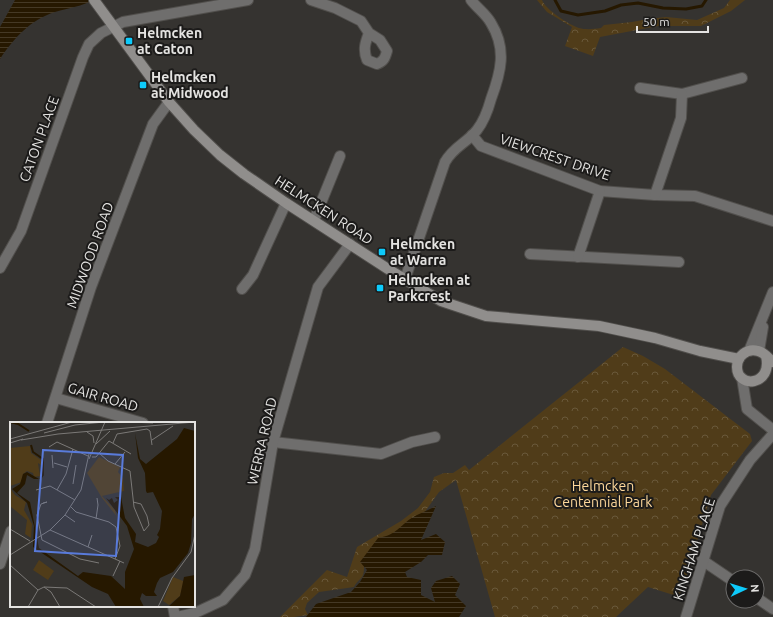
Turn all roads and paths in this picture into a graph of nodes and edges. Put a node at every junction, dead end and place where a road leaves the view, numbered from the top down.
1 (248, 0) edge
2 (311, 0) edge
3 (471, 0) edge
4 (95, 3) edge
5 (112, 26) junction
6 (369, 33) dead end
7 (742, 78) dead end
8 (640, 88) dead end
9 (682, 94) junction
10 (169, 102) junction
11 (472, 135) junction
12 (340, 156) dead end
13 (600, 191) junction
14 (655, 195) junction
15 (286, 203) junction
16 (314, 220) junction
17 (773, 221) edge
18 (350, 244) junction
19 (530, 254) dead end
20 (578, 257) junction
21 (679, 262) dead end
22 (0, 268) edge
23 (405, 279) junction
24 (242, 289) dead end
25 (773, 292) edge
26 (762, 355) edge
27 (738, 362) junction
28 (769, 378) edge
29 (745, 380) junction
30 (56, 398) junction
31 (47, 422) edge
32 (140, 422) edge
33 (773, 430) edge
34 (773, 434) edge
35 (435, 437) dead end
36 (273, 442) junction
37 (10, 534) edge
38 (702, 560) junction
39 (0, 564) edge
40 (725, 576) edge
41 (173, 607) edge
42 (196, 615) edge
43 (176, 617) edge
44 (686, 617) edge

1 - 5 street, CATON PLACE
2 - 6 street
3 - 11 street
4 - 5 main road, HELMCKEN ROAD
5 - 10 main road, HELMCKEN ROAD
5 - 22 street, CATON PLACE
7 - 9 street
8 - 9 street
9 - 14 street
10 - 15 main road, HELMCKEN ROAD
10 - 30 street, MIDWOOD ROAD
11 - 13 street, VIEWCREST DRIVE
11 - 23 street
12 - 16 street
13 - 14 street, VIEWCREST DRIVE
13 - 20 street
14 - 17 street, VIEWCREST DRIVE
15 - 16 main road, HELMCKEN ROAD
15 - 24 street
16 - 18 main road, HELMCKEN ROAD
18 - 23 main road, HELMCKEN ROAD
18 - 36 street, WERRA ROAD
19 - 20 street
20 - 21 street
23 - 27 main road, HELMCKEN ROAD
25 - 26 street
26 - 27 main road
26 - 28 main road
27 - 29 main road
28 - 29 main road
29 - 33 street
30 - 31 street, MIDWOOD ROAD
30 - 32 street, GAIR ROAD
34 - 38 street, KINGHAM PLACE
35 - 36 street
36 - 42 street, WERRA ROAD
37 - 39 street
38 - 40 street
38 - 44 street, KINGHAM PLACE
41 - 43 street
42 - 43 street, WERRA ROAD

